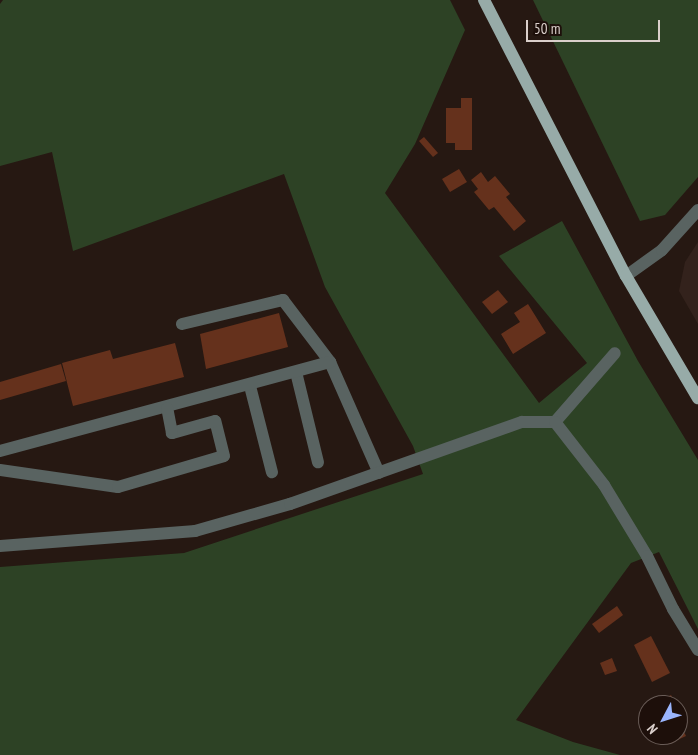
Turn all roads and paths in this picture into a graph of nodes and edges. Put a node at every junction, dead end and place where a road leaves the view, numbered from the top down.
1 (484, 0) edge
2 (698, 210) edge
3 (626, 276) junction
4 (182, 324) dead end
5 (615, 353) dead end
6 (330, 362) junction
7 (296, 372) junction
8 (250, 386) junction
9 (698, 398) edge
10 (167, 408) junction
11 (555, 422) junction
12 (0, 451) edge
13 (318, 462) dead end
14 (0, 470) edge
15 (272, 472) dead end
16 (380, 473) junction
17 (0, 546) edge
18 (698, 650) edge

1 - 3 main road
2 - 3 street
3 - 9 main road
4 - 6 street
5 - 11 street
6 - 7 street
6 - 16 street
7 - 8 street
7 - 13 street
8 - 10 street
8 - 15 street
10 - 12 street
10 - 14 street
11 - 16 street
11 - 18 street
16 - 17 street

